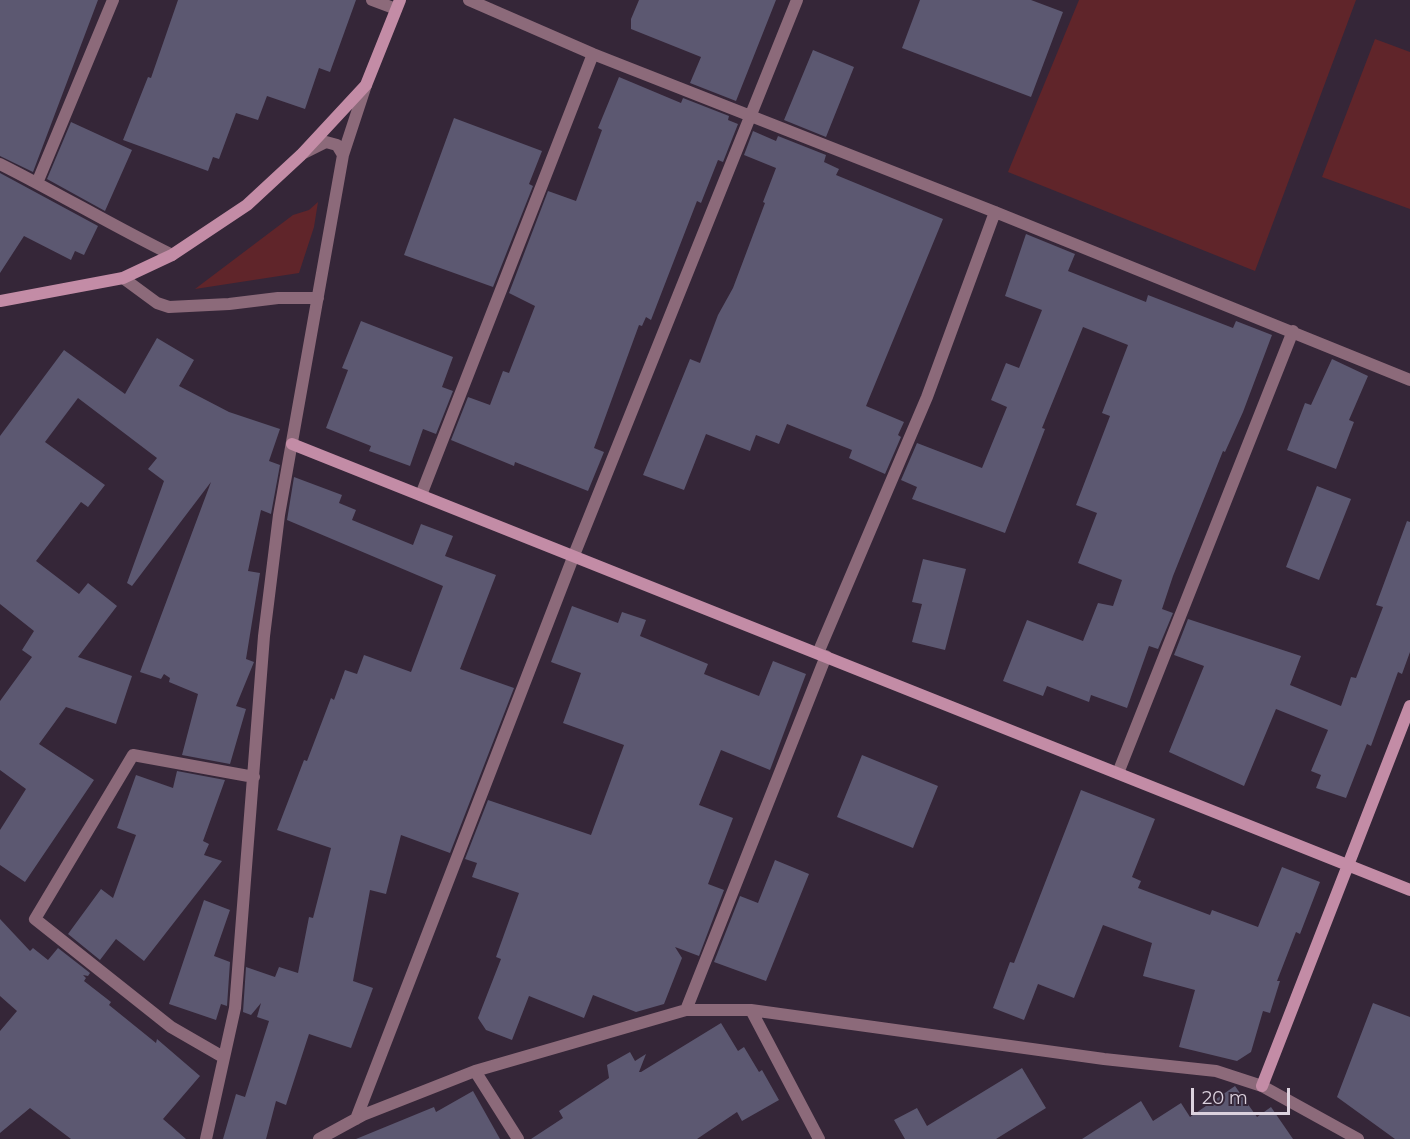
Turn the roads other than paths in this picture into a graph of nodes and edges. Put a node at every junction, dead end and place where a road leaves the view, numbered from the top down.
1 (113, 0) edge
2 (372, 0) edge
3 (469, 0) edge
4 (797, 0) edge
5 (398, 4) edge
6 (593, 54) junction
7 (366, 85) junction
8 (750, 117) junction
9 (343, 154) junction
10 (301, 155) junction
11 (0, 164) edge
12 (38, 183) junction
13 (995, 212) junction
14 (171, 255) junction
15 (123, 278) junction
16 (318, 298) junction
17 (0, 301) edge
18 (1293, 331) junction
19 (1410, 380) edge
20 (292, 444) junction
21 (421, 495) junction
22 (574, 555) junction
23 (822, 655) junction
24 (1410, 706) edge
25 (1118, 773) junction
26 (254, 777) junction
27 (1350, 866) junction
28 (1410, 890) edge
29 (686, 1010) junction
30 (751, 1011) junction
31 (223, 1057) junction
32 (475, 1071) junction
33 (1262, 1086) junction
34 (356, 1119) junction
35 (206, 1139) edge
36 (319, 1139) edge
37 (518, 1139) edge
38 (819, 1139) edge
39 (1358, 1139) edge

1 - 12 street
2 - 5 street
3 - 6 street
4 - 8 street
5 - 7 street
6 - 8 street
6 - 21 street
7 - 9 street
7 - 10 street
8 - 13 street
8 - 22 street
9 - 10 street
9 - 16 street
10 - 14 street
11 - 12 street
12 - 14 street
13 - 18 street
13 - 23 street
14 - 15 street
15 - 16 street
15 - 17 street
16 - 20 street
18 - 19 street
18 - 25 street
20 - 21 street
20 - 26 street
21 - 22 street
22 - 23 street
22 - 34 street
23 - 25 street
23 - 29 street
24 - 27 street
25 - 27 street
26 - 31 street
26 - 31 street
27 - 28 street
27 - 33 street
29 - 30 street
29 - 32 street
30 - 33 street
30 - 38 street
31 - 35 street
32 - 34 street
32 - 37 street
33 - 39 street
34 - 36 street

